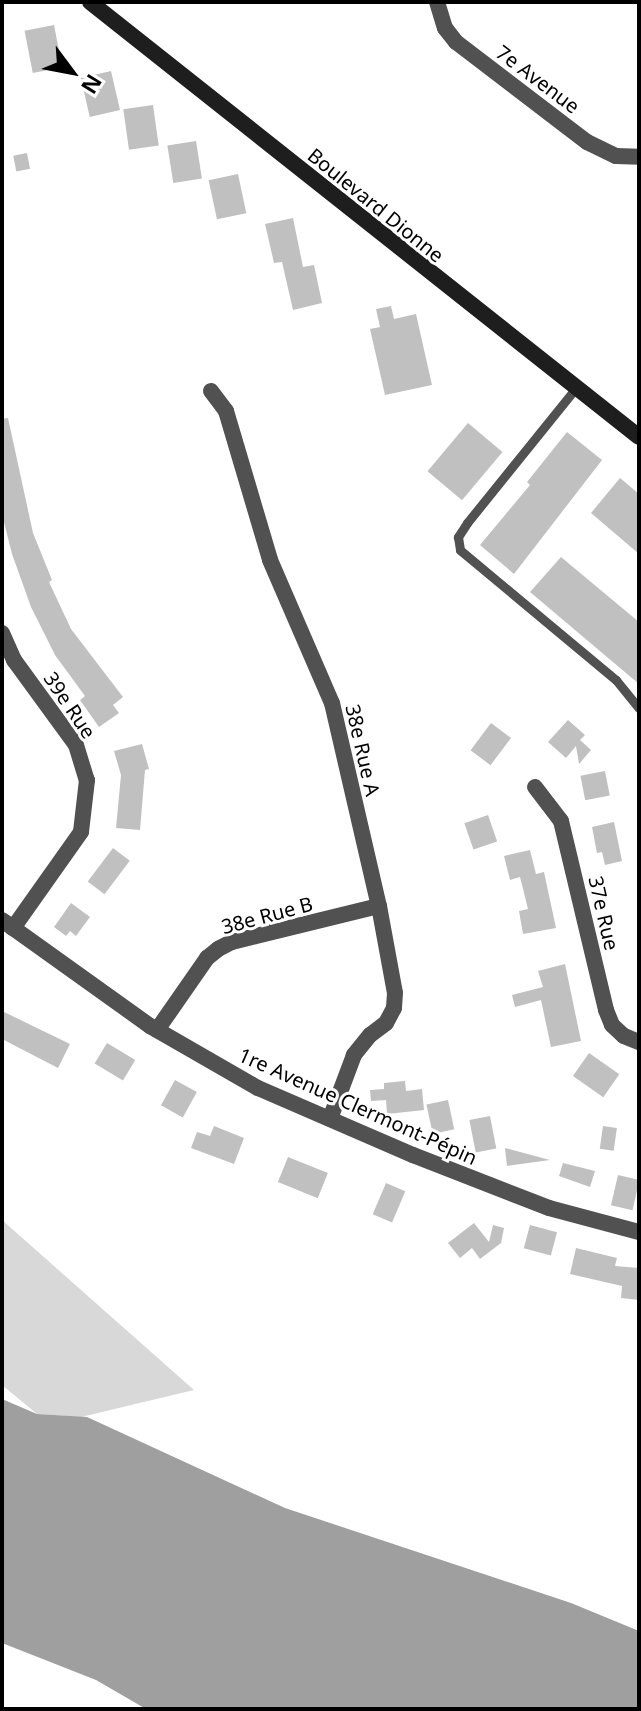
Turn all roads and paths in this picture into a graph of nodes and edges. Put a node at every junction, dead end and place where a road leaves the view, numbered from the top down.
1 (90, 2) edge
2 (437, 2) edge
3 (639, 157) edge
4 (575, 389) junction
5 (211, 391) dead end
6 (639, 437) edge
7 (2, 633) edge
8 (639, 708) edge
9 (535, 787) dead end
10 (379, 906) junction
11 (8, 924) edge
12 (157, 1030) junction
13 (639, 1042) edge
14 (330, 1119) junction
15 (639, 1232) edge

1 - 4 main road, Boulevard Dionne
2 - 3 street, 7e Avenue
4 - 6 main road, Boulevard Dionne
4 - 8 lane
5 - 10 street, 38e Rue A
7 - 11 street, 39e Rue
9 - 13 street, 37e Rue
10 - 12 street, 38e Rue B
10 - 14 street, 38e Rue A
11 - 12 street, 1re Avenue Clermont-Pépin
12 - 14 street, 1re Avenue Clermont-Pépin
14 - 15 street, 1re Avenue Clermont-Pépin

